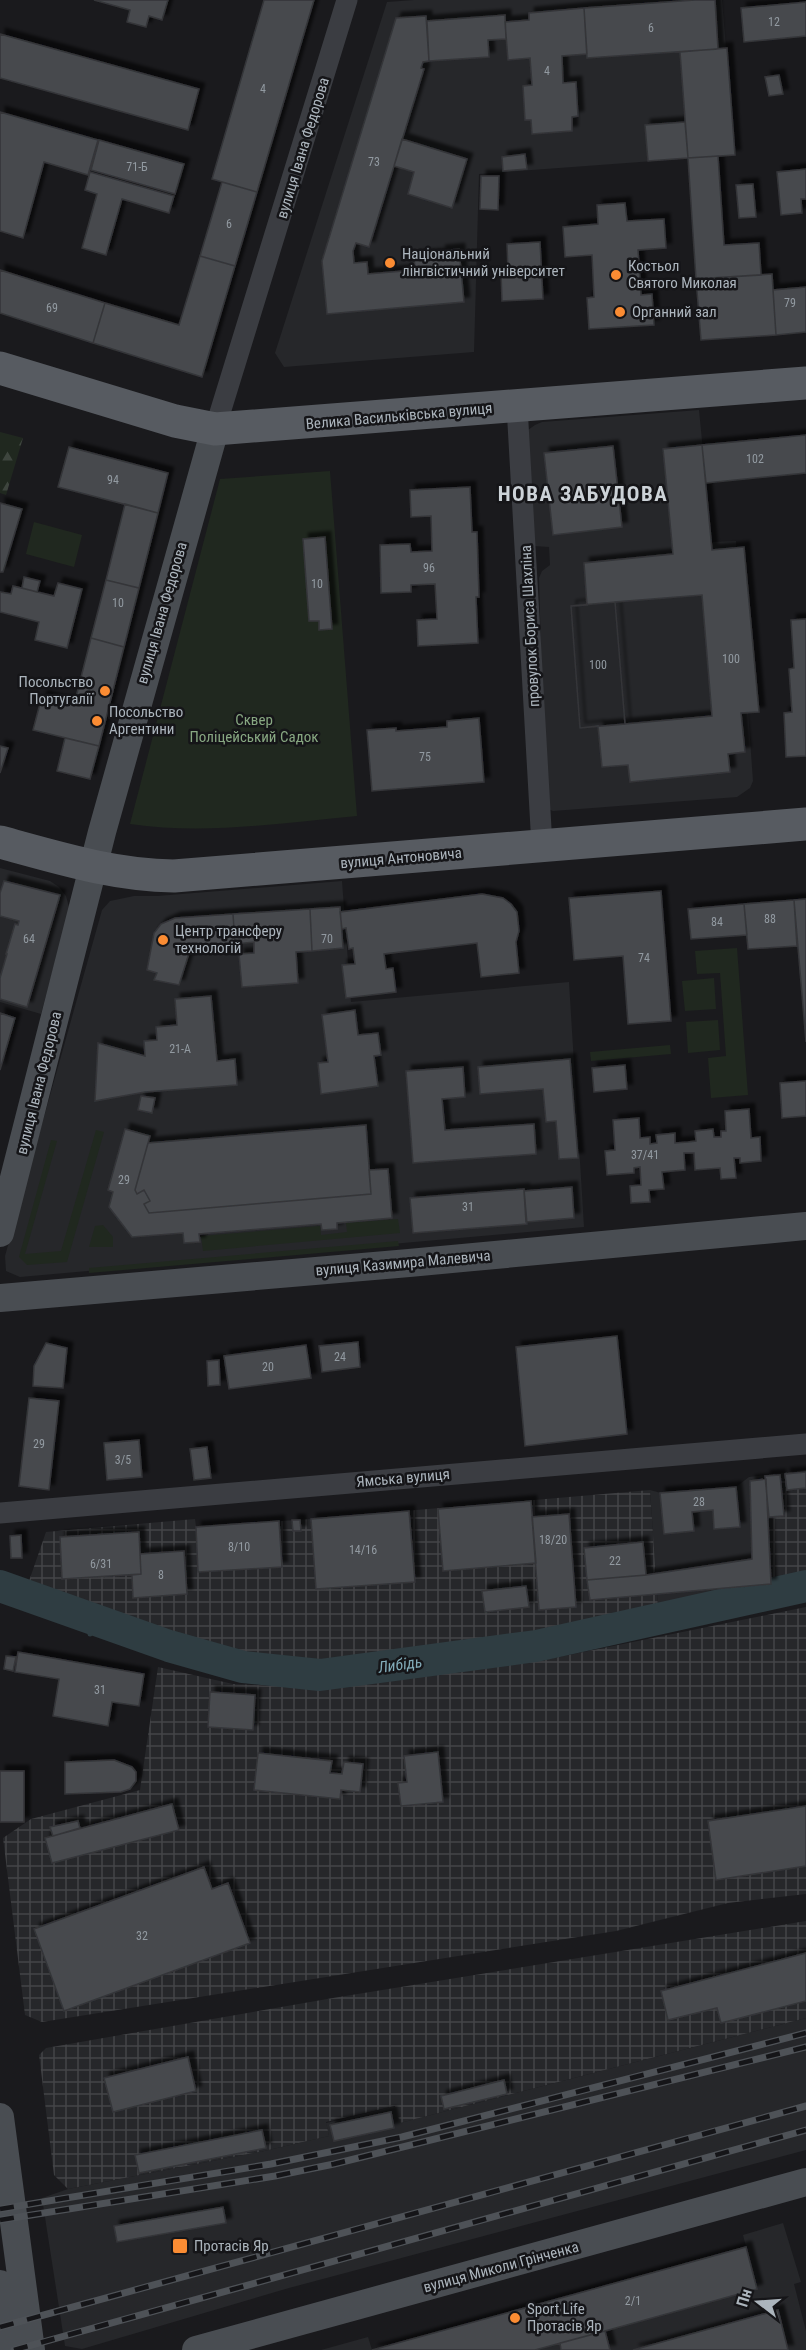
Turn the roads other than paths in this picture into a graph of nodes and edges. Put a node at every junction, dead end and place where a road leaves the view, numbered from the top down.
1 (348, 0) edge
2 (0, 368) edge
3 (806, 383) edge
4 (517, 406) junction
5 (215, 429) junction
6 (806, 825) edge
7 (0, 842) edge
8 (542, 846) junction
9 (93, 867) junction
10 (806, 1226) edge
11 (0, 1233) edge
12 (0, 1298) edge
13 (806, 1444) edge
14 (0, 1513) edge
15 (0, 2117) edge
16 (806, 2182) edge
17 (0, 2284) edge
18 (9, 2350) edge
19 (31, 2350) edge
20 (196, 2350) edge

1 - 5 street, вулиця Івана Федорова
2 - 5 main road, Велика Васильківська вулиця
3 - 4 main road, Велика Васильківська вулиця
4 - 5 main road, Велика Васильківська вулиця
4 - 8 street, провулок Бориса Шахліна
5 - 9 main road, вулиця Івана Федорова
6 - 8 main road, вулиця Антоновича
7 - 9 main road, вулиця Антоновича
8 - 9 main road, вулиця Антоновича
9 - 11 main road, вулиця Івана Федорова
10 - 12 main road, вулиця Казимира Малевича
13 - 14 street, Ямська вулиця
15 - 19 main road
16 - 20 main road, вулиця Миколи Грінченка
17 - 18 main road

